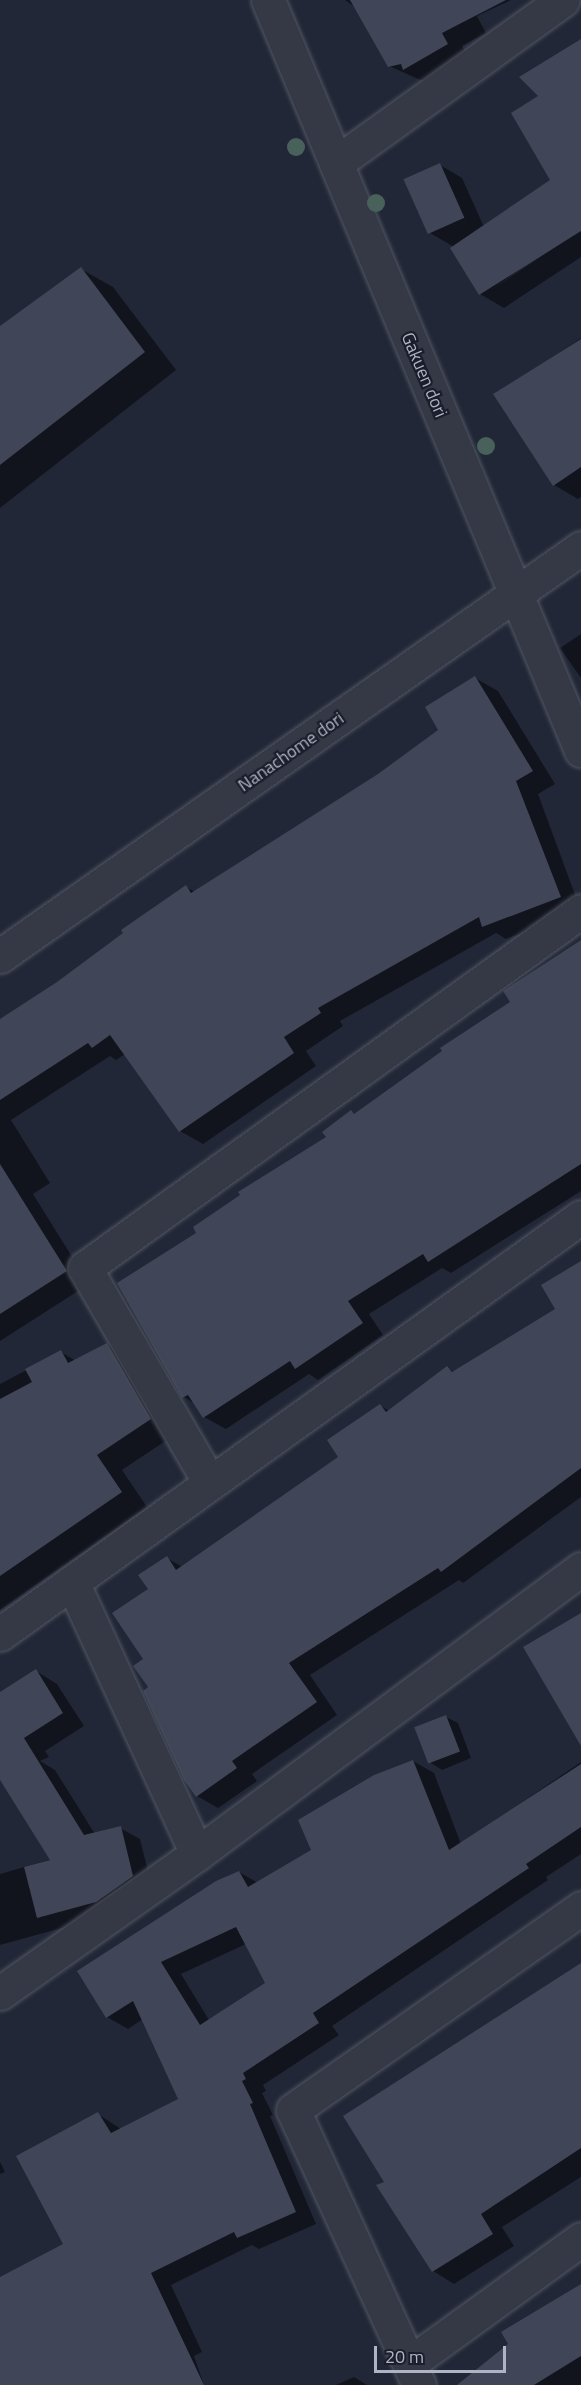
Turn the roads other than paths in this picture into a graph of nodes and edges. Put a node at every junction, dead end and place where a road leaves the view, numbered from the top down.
1 (268, 0) edge
2 (563, 0) edge
3 (336, 163) junction
4 (581, 548) edge
5 (515, 594) junction
6 (581, 750) edge
7 (581, 911) edge
8 (0, 956) edge
9 (581, 1217) edge
10 (210, 1483) junction
11 (581, 1569) edge
12 (72, 1582) junction
13 (0, 1634) edge
14 (197, 1854) junction
15 (581, 1908) edge
16 (0, 1992) edge
17 (581, 2240) edge
18 (415, 2374) edge

1 - 3 street, Gakuen dori
2 - 3 street
3 - 5 street, Gakuen dori
4 - 5 street, Nanachome dori
5 - 6 street, Gakuen dori
5 - 8 street, Nanachome dori
7 - 10 street
9 - 10 street
10 - 12 street
11 - 14 street
12 - 13 street
12 - 14 street
14 - 16 street
15 - 18 street
17 - 18 street

